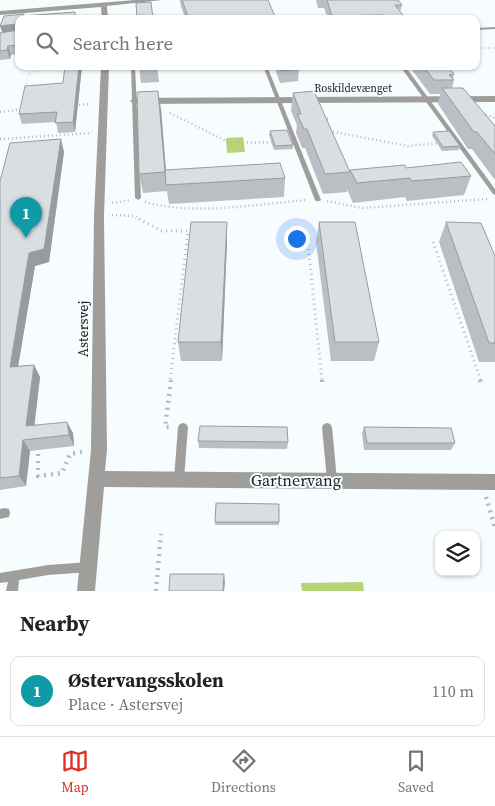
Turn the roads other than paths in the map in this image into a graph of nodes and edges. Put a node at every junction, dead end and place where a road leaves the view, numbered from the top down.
1 (159, 0) edge
2 (76, 3) edge
3 (104, 4) junction
4 (0, 13) edge
5 (104, 15) edge
6 (495, 28) edge
7 (480, 29) edge
8 (105, 70) edge
9 (133, 70) edge
10 (267, 70) edge
11 (405, 70) edge
12 (278, 99) junction
13 (495, 99) edge
14 (427, 100) junction
15 (134, 101) junction
16 (495, 193) edge
17 (138, 198) road end
18 (318, 200) dead end
19 (183, 427) road end
20 (327, 427) dead end
21 (97, 479) junction
22 (179, 480) junction
23 (332, 480) junction
24 (488, 482) edge
25 (90, 567) junction
26 (14, 576) junction
27 (0, 578) edge
28 (12, 591) edge
29 (86, 591) edge

1 - 3 street
2 - 3 street
2 - 4 street
3 - 5 street
6 - 7 lane
8 - 21 street, Astersvej
9 - 15 lane
10 - 12 lane
11 - 14 lane, Roskildevænget
12 - 14 street, Roskildevænget
12 - 15 street, Roskildevænget
12 - 18 lane
13 - 14 street, Roskildevænget
14 - 16 lane, Roskildevænget
15 - 17 lane
19 - 22 lane
20 - 23 lane
21 - 22 street, Gartnervang
21 - 25 street, Astersvej
22 - 23 street, Gartnervang
23 - 24 street, Gartnervang
25 - 26 lane
25 - 29 street, Astersvej
26 - 27 lane
26 - 28 lane

